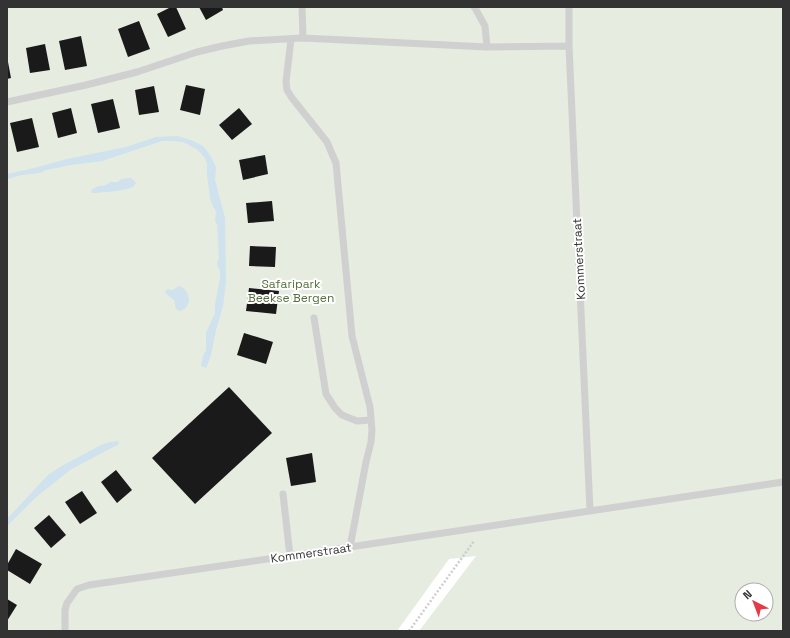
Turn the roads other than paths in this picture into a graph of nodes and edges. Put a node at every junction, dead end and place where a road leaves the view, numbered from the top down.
1 (302, 7) edge
2 (474, 7) edge
3 (569, 7) edge
4 (303, 38) junction
5 (291, 39) junction
6 (569, 46) junction
7 (487, 47) junction
8 (7, 102) edge
9 (314, 318) dead end
10 (371, 420) junction
11 (783, 482) edge
12 (283, 494) dead end
13 (590, 511) junction
14 (350, 547) junction
15 (290, 556) junction
16 (65, 631) edge

1 - 4 lane
2 - 7 lane
3 - 6 lane, Kommerstraat
4 - 5 lane
4 - 7 lane
5 - 8 lane
5 - 10 lane
6 - 7 lane
6 - 13 lane, Kommerstraat
9 - 10 lane
10 - 14 lane
11 - 13 lane, Kommerstraat
12 - 15 lane
13 - 14 lane, Kommerstraat
14 - 15 lane, Kommerstraat
15 - 16 lane, Kommerstraat

